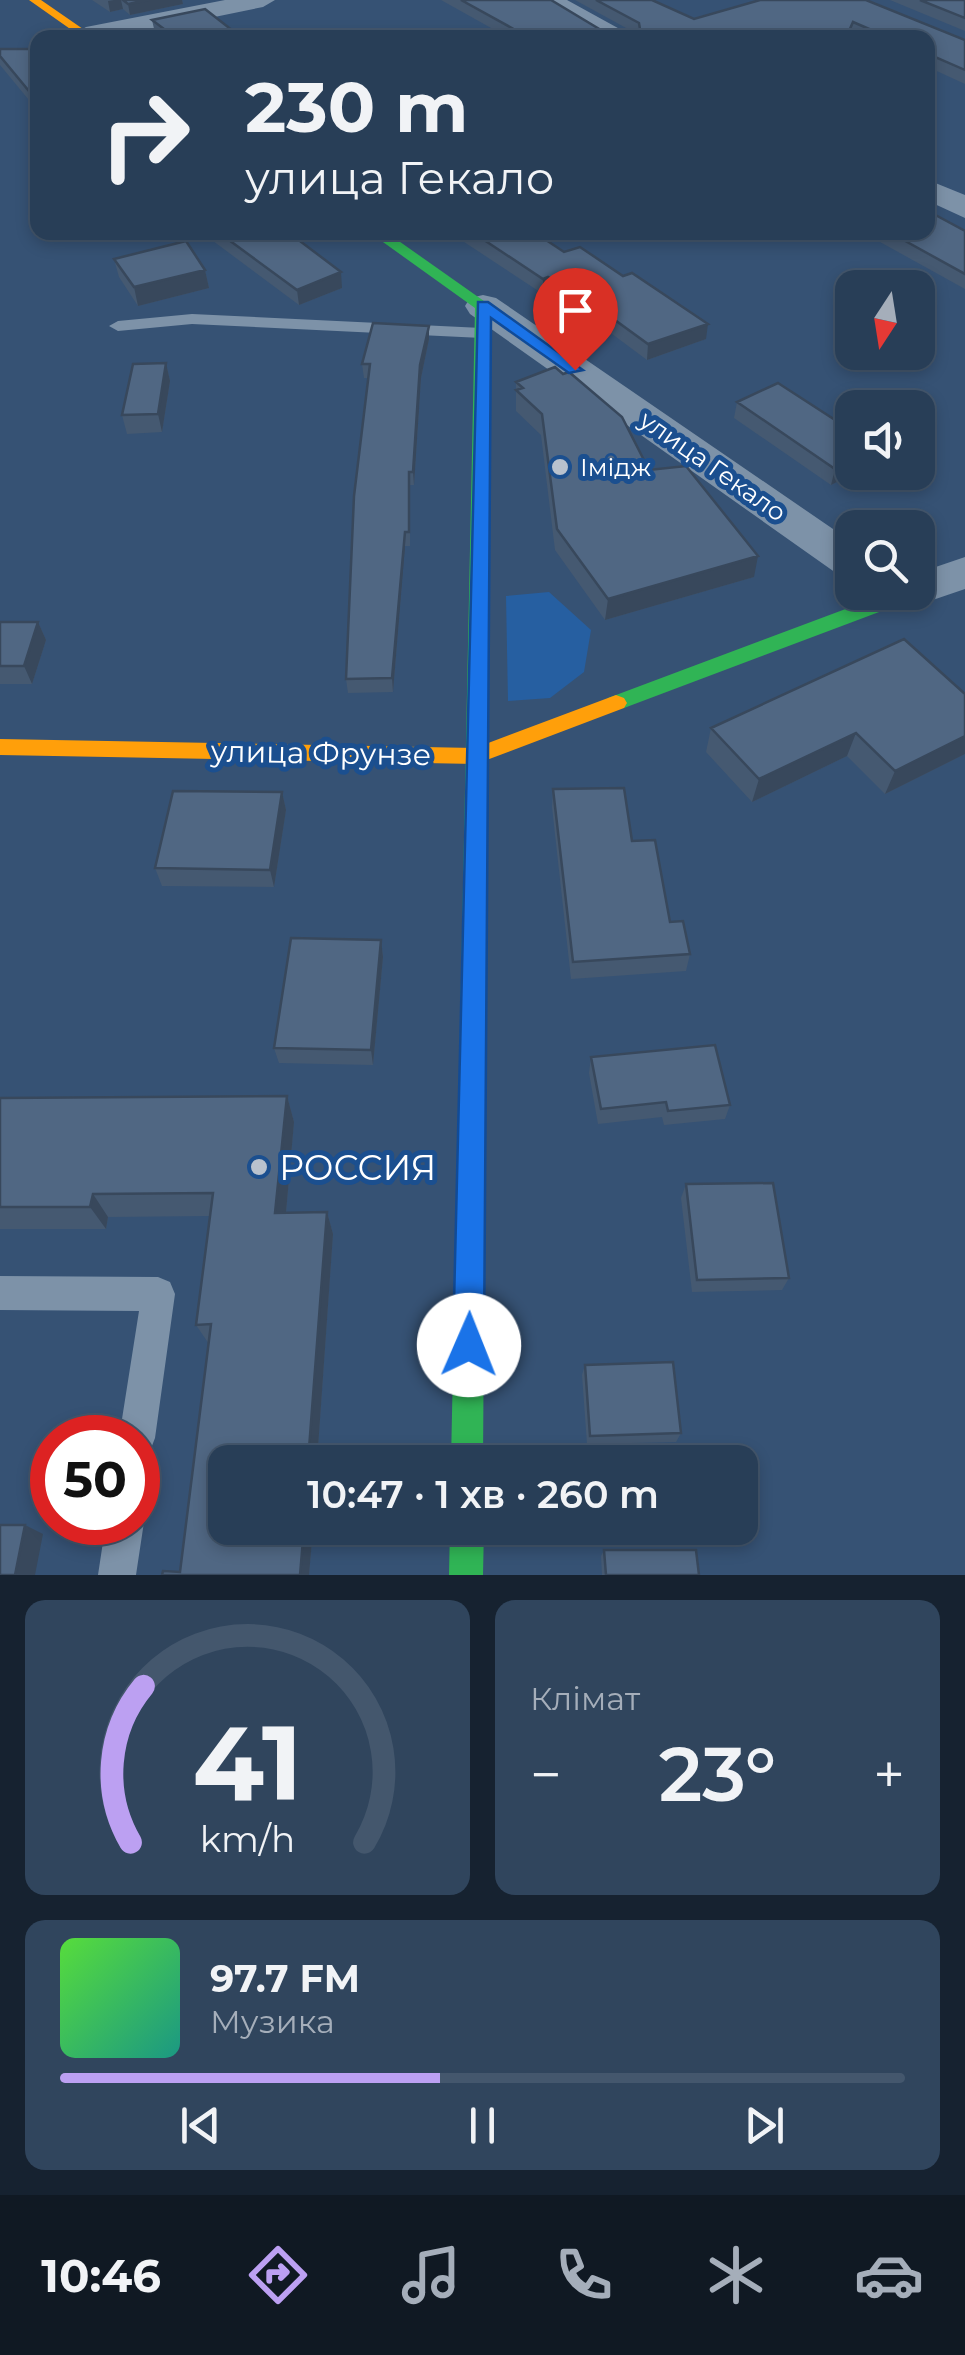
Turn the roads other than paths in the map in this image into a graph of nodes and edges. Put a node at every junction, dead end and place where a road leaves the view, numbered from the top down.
1 (34, 0) edge
2 (263, 0) edge
3 (548, 0) edge
4 (79, 30) edge
5 (117, 30) edge
6 (607, 30) edge
7 (386, 240) edge
8 (482, 319) junction
9 (118, 326) dead end
10 (835, 552) edge
11 (875, 610) edge
12 (0, 747) edge
13 (476, 756) junction
14 (0, 1293) edge
15 (140, 1415) edge
16 (468, 1445) edge
17 (121, 1545) edge
18 (466, 1545) edge
19 (117, 1575) edge
20 (466, 1575) edge

1 - 4 main road
2 - 5 street
3 - 6 street
7 - 8 main road, улица Гекало
8 - 9 lane
8 - 10 street, улица Гекало
8 - 13 main road
11 - 13 main road, улица Фрунзе
12 - 13 main road, улица Фрунзе
13 - 16 main road
14 - 15 lane
17 - 19 lane
18 - 20 main road

